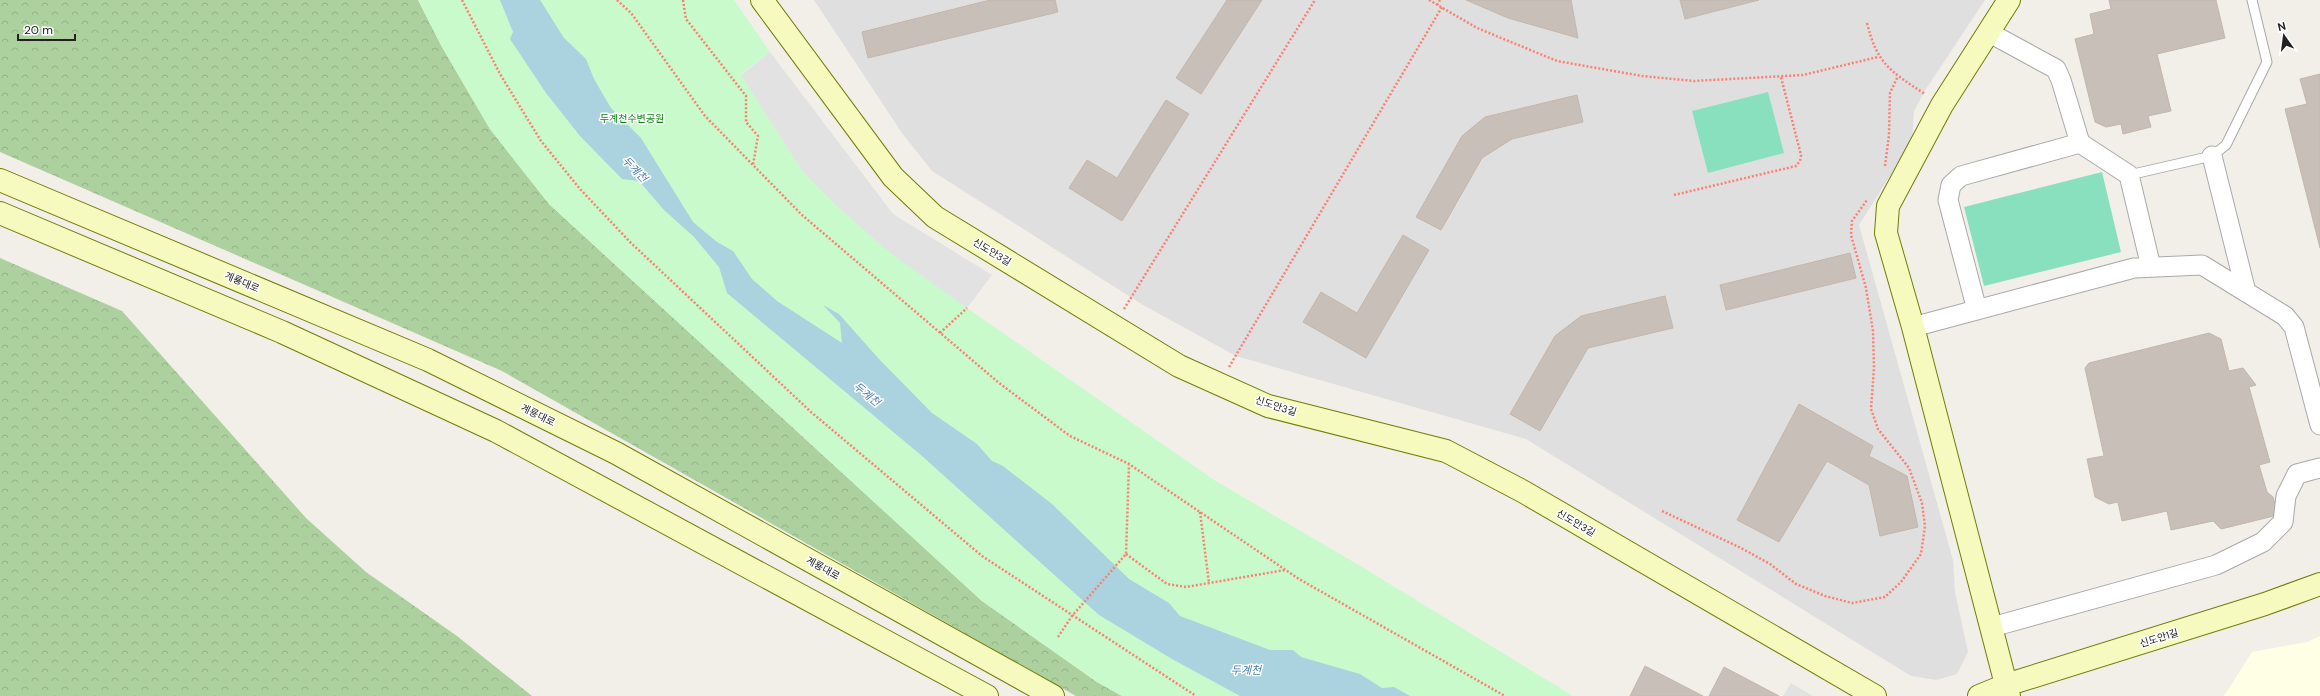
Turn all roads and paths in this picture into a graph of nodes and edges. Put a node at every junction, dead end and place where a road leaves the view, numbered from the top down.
1 (462, 0) edge
2 (617, 0) edge
3 (683, 0) edge
4 (762, 0) edge
5 (1315, 0) edge
6 (1429, 0) edge
7 (1440, 0) edge
8 (2009, 0) edge
9 (2252, 0) edge
10 (1437, 5) junction
11 (1442, 7) junction
12 (1867, 23) dead end
13 (1988, 32) junction
14 (1878, 57) junction
15 (1898, 76) junction
16 (1782, 77) junction
17 (1942, 106) junction
18 (2080, 143) junction
19 (2212, 156) junction
20 (753, 166) junction
21 (1884, 173) dead end
22 (2129, 174) junction
23 (0, 180) edge
24 (1674, 195) dead end
25 (1868, 198) dead end
26 (0, 213) edge
27 (2151, 267) junction
28 (2246, 292) junction
29 (967, 308) dead end
30 (1977, 310) junction
31 (1113, 326) junction
32 (1913, 327) junction
33 (940, 333) junction
34 (1218, 384) junction
35 (2320, 425) edge
36 (1129, 464) junction
37 (2320, 468) edge
38 (1662, 511) dead end
39 (1200, 512) junction
40 (1126, 554) junction
41 (1286, 570) junction
42 (1209, 583) junction
43 (2320, 584) edge
44 (1072, 616) junction
45 (1992, 627) junction
46 (1058, 637) dead end
47 (2008, 691) edge
48 (987, 696) edge
49 (1053, 696) edge
50 (1196, 696) edge
51 (1505, 696) edge
52 (1875, 696) edge
53 (1980, 696) edge

1 - 44 path
2 - 20 path
3 - 20 path
4 - 31 street, 신도안3길
5 - 31 path
6 - 10 path
7 - 10 path
8 - 13 street
9 - 19 lane
10 - 11 path
11 - 16 path
11 - 34 path
12 - 14 path
13 - 17 street
13 - 18 street
14 - 15 path
14 - 16 path
15 - 17 path
15 - 21 path
16 - 24 path
17 - 32 street
18 - 22 street
18 - 30 street
19 - 22 lane
19 - 28 street
20 - 33 path
22 - 27 street
23 - 49 street, 계룡대로
25 - 38 path
26 - 48 street
27 - 28 street
27 - 30 street
28 - 35 street
29 - 33 path
30 - 32 street
31 - 34 street, 신도안3길
32 - 45 street
33 - 36 path
34 - 52 street, 신도안3길
36 - 39 path
36 - 40 path
37 - 45 street
39 - 41 path
39 - 42 path
40 - 42 path
40 - 44 path
41 - 42 path
41 - 51 path
43 - 47 street, 신도안1길
44 - 46 path
44 - 50 path
45 - 47 street
47 - 53 street

